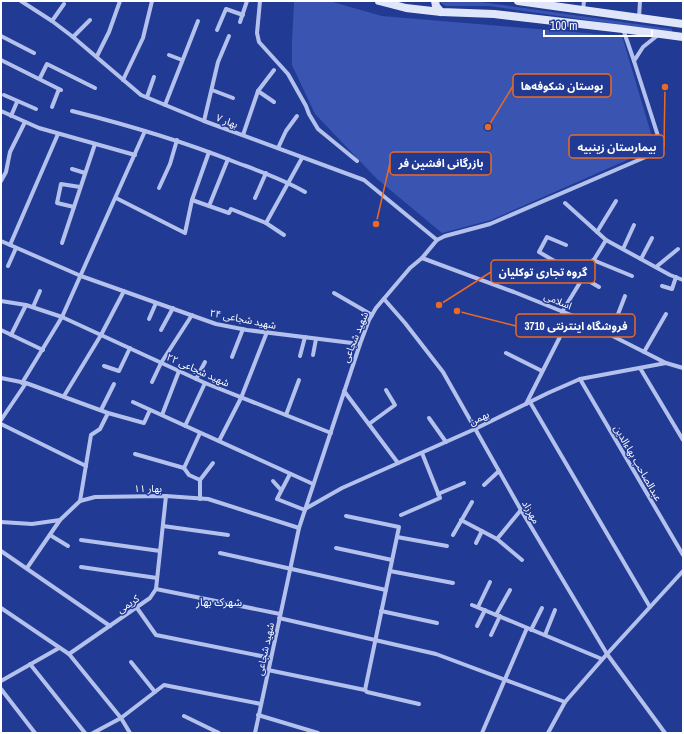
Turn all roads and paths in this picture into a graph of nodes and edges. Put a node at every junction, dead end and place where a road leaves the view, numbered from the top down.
1 (21, 1) edge
2 (120, 1) edge
3 (152, 1) edge
4 (247, 1) edge
5 (260, 1) edge
6 (379, 1) edge
7 (417, 1) edge
8 (435, 1) edge
9 (518, 1) edge
10 (584, 1) edge
11 (640, 1) edge
12 (537, 3) edge
13 (64, 4) dead end
14 (406, 8) junction
15 (583, 11) junction
16 (441, 12) junction
17 (243, 15) junction
18 (638, 18) junction
19 (90, 20) dead end
20 (52, 21) junction
21 (198, 21) dead end
22 (240, 22) dead end
23 (683, 24) edge
24 (623, 28) junction
25 (217, 30) dead end
26 (659, 34) junction
27 (1, 36) edge
28 (229, 36) dead end
29 (73, 37) junction
30 (683, 37) edge
31 (34, 53) dead end
32 (169, 55) dead end
33 (97, 56) junction
34 (1, 60) edge
35 (182, 60) junction
36 (634, 61) junction
37 (274, 70) dead end
38 (154, 77) dead end
39 (40, 78) junction
40 (123, 80) junction
41 (95, 88) dead end
42 (212, 90) junction
43 (258, 91) junction
44 (4, 95) dead end
45 (147, 97) junction
46 (233, 98) dead end
47 (17, 102) junction
48 (274, 102) dead end
49 (165, 105) junction
50 (52, 107) dead end
51 (36, 109) dead end
52 (1, 111) edge
53 (72, 111) dead end
54 (12, 116) junction
55 (297, 116) dead end
56 (204, 120) junction
57 (25, 122) junction
58 (145, 131) junction
59 (58, 134) junction
60 (243, 135) junction
61 (177, 140) junction
62 (95, 144) junction
63 (278, 148) junction
64 (209, 152) junction
65 (135, 154) junction
66 (302, 158) junction
67 (228, 159) junction
68 (357, 161) dead end
69 (1, 169) edge
70 (72, 169) dead end
71 (6, 172) junction
72 (85, 173) junction
73 (266, 173) junction
74 (1, 182) edge
75 (289, 182) junction
76 (80, 187) junction
77 (160, 188) dead end
78 (305, 192) dead end
79 (116, 198) junction
80 (255, 198) dead end
81 (192, 200) junction
82 (616, 201) dead end
83 (565, 203) dead end
84 (209, 206) junction
85 (74, 207) junction
86 (266, 223) junction
87 (634, 224) dead end
88 (597, 232) junction
89 (284, 236) dead end
90 (652, 238) dead end
91 (437, 240) junction
92 (606, 240) junction
93 (1, 241) edge
94 (62, 243) dead end
95 (10, 245) junction
96 (566, 245) dead end
97 (16, 248) junction
98 (623, 249) junction
99 (678, 249) dead end
100 (422, 258) junction
101 (641, 259) junction
102 (593, 260) junction
103 (8, 266) dead end
104 (656, 267) junction
105 (81, 276) junction
106 (632, 276) dead end
107 (583, 277) junction
108 (676, 277) junction
109 (683, 280) edge
110 (662, 286) dead end
111 (599, 287) dead end
112 (40, 291) dead end
113 (124, 291) junction
114 (334, 293) dead end
115 (625, 296) dead end
116 (384, 299) junction
117 (1, 301) edge
118 (156, 303) junction
119 (26, 305) junction
120 (33, 307) junction
121 (173, 308) junction
122 (562, 312) junction
123 (666, 314) dead end
124 (192, 315) junction
125 (372, 315) junction
126 (571, 315) junction
127 (62, 317) junction
128 (149, 319) dead end
129 (243, 329) junction
130 (1, 330) edge
131 (161, 330) dead end
132 (267, 332) junction
133 (10, 335) junction
134 (102, 335) junction
135 (610, 335) junction
136 (305, 337) junction
137 (316, 339) junction
138 (360, 344) junction
139 (130, 348) junction
140 (43, 350) junction
141 (644, 352) junction
142 (506, 353) dead end
143 (313, 355) dead end
144 (300, 356) dead end
145 (232, 357) dead end
146 (205, 362) dead end
147 (161, 363) junction
148 (666, 363) junction
149 (104, 366) dead end
150 (640, 368) junction
151 (683, 368) edge
152 (179, 371) junction
153 (542, 371) junction
154 (1, 378) edge
155 (196, 379) junction
156 (580, 379) junction
157 (299, 380) dead end
158 (152, 382) dead end
159 (24, 383) junction
160 (205, 383) junction
161 (114, 384) dead end
162 (386, 390) dead end
163 (344, 391) junction
164 (64, 396) junction
165 (241, 398) junction
166 (133, 402) dead end
167 (530, 402) junction
168 (526, 404) junction
169 (101, 410) junction
170 (150, 410) junction
171 (108, 413) junction
172 (162, 415) junction
173 (286, 415) junction
174 (428, 418) dead end
175 (1, 420) edge
176 (1, 424) edge
177 (369, 424) junction
178 (185, 426) junction
179 (475, 429) junction
180 (200, 432) junction
181 (331, 433) junction
182 (683, 440) edge
183 (219, 441) junction
184 (446, 442) junction
185 (422, 453) junction
186 (135, 454) dead end
187 (213, 463) dead end
188 (398, 463) junction
189 (86, 466) junction
190 (184, 468) junction
191 (498, 471) junction
192 (290, 474) junction
193 (200, 480) junction
194 (273, 481) dead end
195 (464, 483) dead end
196 (313, 484) junction
197 (484, 485) dead end
198 (281, 490) junction
199 (438, 494) junction
200 (166, 496) junction
201 (200, 499) junction
202 (80, 501) junction
203 (472, 502) dead end
204 (305, 510) junction
205 (521, 510) junction
206 (401, 515) dead end
207 (346, 516) dead end
208 (60, 520) junction
209 (461, 520) junction
210 (1, 522) edge
211 (163, 526) junction
212 (299, 528) junction
213 (482, 531) junction
214 (50, 535) junction
215 (228, 535) dead end
216 (453, 535) dead end
217 (397, 537) junction
218 (498, 539) junction
219 (81, 540) dead end
220 (476, 543) dead end
221 (68, 546) dead end
222 (447, 546) dead end
223 (336, 548) dead end
224 (1, 551) edge
225 (160, 551) junction
226 (220, 553) dead end
227 (683, 555) edge
228 (392, 560) junction
229 (522, 560) dead end
230 (81, 567) dead end
231 (27, 568) junction
232 (290, 569) junction
233 (390, 571) junction
234 (683, 571) edge
235 (157, 578) junction
236 (490, 582) dead end
237 (453, 583) dead end
238 (156, 588) junction
239 (386, 590) junction
240 (510, 590) dead end
241 (472, 605) dead end
242 (478, 607) junction
243 (1, 608) edge
244 (137, 608) junction
245 (542, 608) dead end
246 (650, 608) junction
247 (485, 610) junction
248 (555, 610) dead end
249 (381, 611) junction
250 (280, 616) junction
251 (498, 616) junction
252 (437, 623) dead end
253 (110, 626) junction
254 (478, 626) dead end
255 (529, 629) junction
256 (491, 635) dead end
257 (545, 635) junction
258 (375, 640) junction
259 (59, 648) junction
260 (69, 654) junction
261 (607, 654) junction
262 (271, 658) junction
263 (602, 659) junction
264 (132, 662) dead end
265 (30, 664) junction
266 (268, 670) junction
267 (505, 680) junction
268 (1, 681) edge
269 (1, 689) edge
270 (365, 690) junction
271 (155, 692) junction
272 (565, 702) junction
273 (261, 704) junction
274 (419, 704) dead end
275 (258, 715) junction
276 (184, 716) dead end
277 (121, 718) junction
278 (35, 733) edge
279 (85, 733) edge
280 (92, 733) edge
281 (130, 733) edge
282 (220, 733) edge
283 (255, 733) edge
284 (318, 733) edge
285 (482, 733) edge
286 (548, 733) edge
287 (665, 733) edge

1 - 20 street, بهار ۷
2 - 33 street
3 - 40 street
4 - 17 street
5 - 68 street
6 - 14 main road
7 - 14 main road
8 - 16 main road
9 - 12 main road
10 - 15 street
11 - 18 street
12 - 15 main road
13 - 20 street
14 - 16 main road
15 - 18 main road
16 - 24 main road
17 - 22 street
17 - 25 street
18 - 23 main road
19 - 29 street
20 - 29 street, بهار ۷
21 - 35 street
24 - 26 main road
24 - 36 street
26 - 30 main road
26 - 36 street
27 - 31 street
28 - 42 street
29 - 33 street, بهار ۷
32 - 35 street
33 - 40 street, بهار ۷
34 - 39 street
35 - 49 street
36 - 91 street
37 - 43 street
38 - 45 street
39 - 41 street
39 - 50 street
40 - 45 street, بهار ۷
42 - 46 street
42 - 56 street
43 - 48 street
43 - 60 street
44 - 47 street
45 - 49 street, بهار ۷
47 - 51 street
47 - 54 street
49 - 56 street, بهار ۷
52 - 54 street
53 - 58 street
54 - 57 street
55 - 63 street
56 - 60 street, بهار ۷
57 - 59 street
57 - 71 street
58 - 61 street
58 - 65 street
59 - 62 street
59 - 95 street
60 - 63 street, بهار ۷
61 - 64 street
61 - 77 street
62 - 65 street
62 - 72 street
63 - 66 street, بهار ۷
64 - 67 street
64 - 81 street
65 - 79 street
66 - 75 street
66 - 91 street, بهار ۷
67 - 73 street
67 - 84 street
69 - 71 street
70 - 72 street
71 - 74 street
72 - 76 street
73 - 75 street
73 - 80 street
75 - 78 street
75 - 86 street
76 - 85 street
76 - 85 street
79 - 81 street
79 - 105 street
81 - 84 street
82 - 88 street
83 - 88 street
84 - 86 street
85 - 94 street
86 - 89 street
87 - 98 street
88 - 92 street
90 - 101 street
91 - 100 street, شهید شجاعی
92 - 98 street
92 - 102 street
93 - 95 street, شهید شجاعی ۲۴
95 - 97 street, شهید شجاعی ۲۴
96 - 107 street
97 - 103 street
97 - 105 street, شهید شجاعی ۲۴
98 - 101 street
99 - 104 street
100 - 116 street, شهید شجاعی
100 - 122 street, اسلامی
101 - 104 street
102 - 106 street
102 - 107 street
104 - 108 street
105 - 113 street, شهید شجاعی ۲۴
105 - 127 street
107 - 111 street
107 - 122 street
108 - 109 street
108 - 110 street
112 - 120 street
113 - 118 street, شهید شجاعی ۲۴
113 - 134 street
114 - 125 street
115 - 135 street
116 - 125 street, شهید شجاعی
116 - 179 street, مهرزاد
117 - 119 street, شهید شجاعی ۲۲
118 - 121 street, شهید شجاعی ۲۴
118 - 128 street
119 - 120 street, شهید شجاعی ۲۲
119 - 133 street
120 - 127 street, شهید شجاعی ۲۲
121 - 124 street, شهید شجاعی ۲۴
121 - 131 street
122 - 126 street, اسلامی
123 - 141 street
124 - 129 street, شهید شجاعی ۲۴
124 - 147 street
125 - 138 street, شهید شجاعی
126 - 135 street, اسلامی
126 - 153 street
127 - 134 street, شهید شجاعی ۲۲
127 - 140 street
129 - 132 street, شهید شجاعی ۲۴
129 - 145 street
130 - 133 street
132 - 136 street, شهید شجاعی ۲۴
132 - 165 street
133 - 140 street
134 - 139 street, شهید شجاعی ۲۲
134 - 164 street
135 - 141 street, اسلامی
136 - 137 street, شهید شجاعی ۲۴
136 - 144 street
137 - 138 street, شهید شجاعی ۲۴
137 - 143 street
138 - 163 street, شهید شجاعی
139 - 147 street, شهید شجاعی ۲۲
139 - 149 street
140 - 159 street
141 - 148 street, اسلامی
142 - 153 street
146 - 155 street
147 - 152 street, شهید شجاعی ۲۲
147 - 158 street
148 - 150 street, بهمن
148 - 151 street, اسلامی
150 - 156 street, بهمن
150 - 182 street
152 - 155 street, شهید شجاعی ۲۲
152 - 172 street
153 - 168 street
154 - 159 street
155 - 160 street, شهید شجاعی ۲۲
156 - 167 street, بهمن
156 - 227 street, عبدالصاحب بهاءالدین
157 - 173 street
159 - 164 street
159 - 175 street
160 - 165 street, شهید شجاعی ۲۲
160 - 178 street
161 - 169 street
162 - 177 street
163 - 177 street
163 - 181 street, شهید شجاعی
164 - 169 street
165 - 173 street, شهید شجاعی ۲۲
165 - 183 street
166 - 170 street
167 - 168 street, بهمن
167 - 246 street
168 - 179 street, بهمن
169 - 171 street
170 - 171 street
170 - 172 street
171 - 189 street
172 - 178 street
173 - 181 street, شهید شجاعی ۲۲
174 - 184 street
176 - 189 street
177 - 188 street
178 - 180 street
179 - 184 street, بهمن
179 - 191 street, مهرزاد
180 - 183 street
180 - 190 street
181 - 196 street, شهید شجاعی
183 - 192 street
184 - 185 street, بهمن
185 - 188 street, بهمن
185 - 199 street
186 - 190 street
187 - 193 street
188 - 204 street, بهمن
189 - 202 street
190 - 193 street
191 - 197 street
191 - 205 street, مهرزاد
192 - 196 street
192 - 198 street
193 - 201 street
194 - 198 street
195 - 199 street
196 - 204 street, شهید شجاعی
198 - 204 street
199 - 206 street
200 - 201 street, بهار ۱۱
200 - 202 street, بهار ۱۱
200 - 211 street
201 - 212 street, بهار ۱۱
202 - 208 street
203 - 209 street
204 - 212 street, شهید شجاعی
205 - 218 street
205 - 261 street, مهرزاد
207 - 217 street
208 - 210 street
208 - 214 street
209 - 213 street
209 - 216 street
211 - 215 street
211 - 225 street
212 - 232 street, شهید شجاعی
213 - 218 street
213 - 220 street
214 - 221 street
214 - 231 street
217 - 222 street
217 - 228 street
218 - 229 street
219 - 225 street
223 - 228 street
224 - 231 street
225 - 235 street
226 - 232 street
228 - 233 street
230 - 235 street
231 - 253 street
232 - 239 street
232 - 250 street, شهید شجاعی
233 - 237 street
233 - 239 street
234 - 246 street
235 - 238 street
236 - 242 street
238 - 244 street, کریمی
238 - 250 street
239 - 249 street
240 - 251 street
241 - 242 street
242 - 247 street
243 - 259 street
244 - 253 street, کریمی
244 - 262 street
245 - 255 street
246 - 261 street
247 - 251 street
247 - 254 street
248 - 257 street
249 - 252 street
249 - 258 street
250 - 258 street
250 - 262 street, شهید شجاعی
251 - 255 street
251 - 256 street
253 - 260 street, کریمی
255 - 257 street
255 - 267 street
257 - 263 street
258 - 267 street
258 - 270 street
259 - 260 street
259 - 265 street
260 - 277 street
261 - 263 street
261 - 287 street, مهرزاد
262 - 266 street, شهید شجاعی
263 - 272 street
264 - 271 street
265 - 268 street
265 - 279 street
266 - 270 street
266 - 273 street, شهید شجاعی
267 - 272 street
267 - 285 street
269 - 278 street
270 - 274 street
271 - 273 street
271 - 277 street
272 - 286 street
273 - 275 street, شهید شجاعی
275 - 283 street, شهید شجاعی
275 - 284 street
276 - 282 street
277 - 280 street
277 - 281 street

